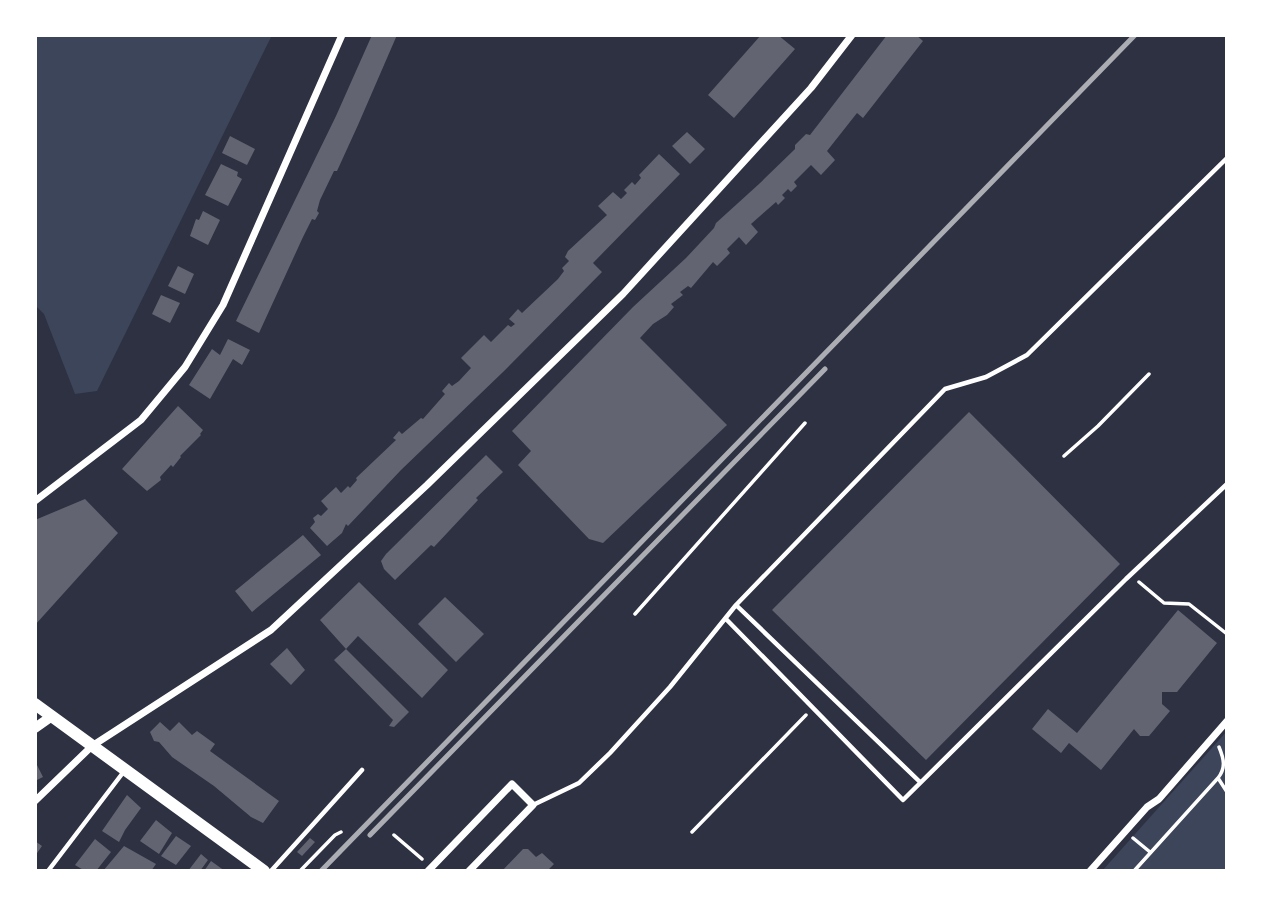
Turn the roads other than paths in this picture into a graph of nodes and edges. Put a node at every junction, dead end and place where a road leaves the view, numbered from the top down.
1 (342, 35) edge
2 (852, 35) edge
3 (1227, 158) edge
4 (1227, 484) edge
5 (35, 501) edge
6 (736, 605) junction
7 (726, 618) junction
8 (35, 704) edge
9 (52, 716) junction
10 (1227, 721) edge
11 (35, 728) edge
12 (92, 746) junction
13 (125, 769) junction
14 (362, 770) dead end
15 (920, 782) junction
16 (35, 801) edge
17 (533, 805) junction
18 (429, 869) edge
19 (48, 871) edge
20 (264, 871) edge
21 (271, 871) edge
22 (469, 871) edge
23 (1090, 871) edge

1 - 5 street
2 - 12 street
3 - 6 lane
4 - 15 lane
6 - 7 lane
6 - 15 lane
7 - 15 lane
7 - 17 lane
8 - 9 main road
9 - 11 street
9 - 12 main road
10 - 23 street
12 - 13 main road
12 - 16 street
13 - 19 lane
13 - 20 main road
14 - 21 lane
17 - 18 street
17 - 22 street

